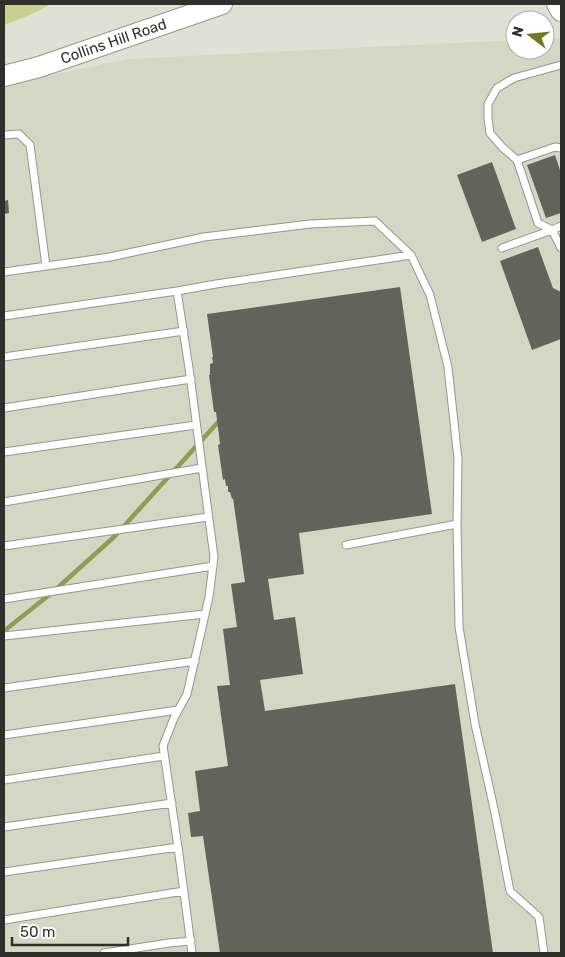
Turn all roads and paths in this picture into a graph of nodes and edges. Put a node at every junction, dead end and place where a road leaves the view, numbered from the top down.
1 (222, 4) edge
2 (557, 4) edge
3 (561, 11) edge
4 (561, 65) edge
5 (4, 76) edge
6 (4, 135) edge
7 (561, 148) edge
8 (517, 160) junction
9 (561, 226) edge
10 (552, 230) junction
11 (502, 248) dead end
12 (561, 248) edge
13 (412, 256) junction
14 (46, 266) junction
15 (4, 272) edge
16 (177, 291) junction
17 (4, 316) edge
18 (184, 331) junction
19 (4, 357) edge
20 (191, 379) junction
21 (4, 408) edge
22 (196, 425) junction
23 (4, 452) edge
24 (202, 468) junction
25 (4, 502) edge
26 (208, 516) junction
27 (457, 524) junction
28 (346, 545) dead end
29 (4, 546) edge
30 (213, 566) junction
31 (4, 599) edge
32 (205, 614) junction
33 (4, 636) edge
34 (195, 661) junction
35 (4, 688) edge
36 (178, 710) junction
37 (4, 734) edge
38 (164, 756) junction
39 (4, 780) edge
40 (172, 803) junction
41 (4, 827) edge
42 (178, 847) junction
43 (4, 872) edge
44 (184, 891) junction
45 (4, 920) edge
46 (191, 941) junction
47 (104, 953) edge
48 (192, 953) edge
49 (544, 953) edge

1 - 5 street, Collins Hill Road
2 - 3 street
4 - 8 lane
6 - 14 lane
7 - 8 lane
8 - 10 lane
9 - 10 lane
10 - 11 lane
10 - 12 lane
13 - 14 lane
13 - 16 lane
13 - 27 lane
14 - 15 lane
16 - 17 lane
16 - 18 lane
18 - 19 lane
18 - 20 lane
20 - 21 lane
20 - 22 lane
22 - 23 lane
22 - 24 lane
24 - 25 lane
24 - 26 lane
26 - 29 lane
26 - 30 lane
27 - 28 lane
27 - 49 lane
30 - 31 lane
30 - 32 lane
32 - 33 lane
32 - 34 lane
34 - 35 lane
34 - 36 lane
36 - 37 lane
36 - 38 lane
38 - 39 lane
38 - 40 lane
40 - 41 lane
40 - 42 lane
42 - 43 lane
42 - 44 lane
44 - 45 lane
44 - 46 lane
46 - 47 lane
46 - 48 lane

